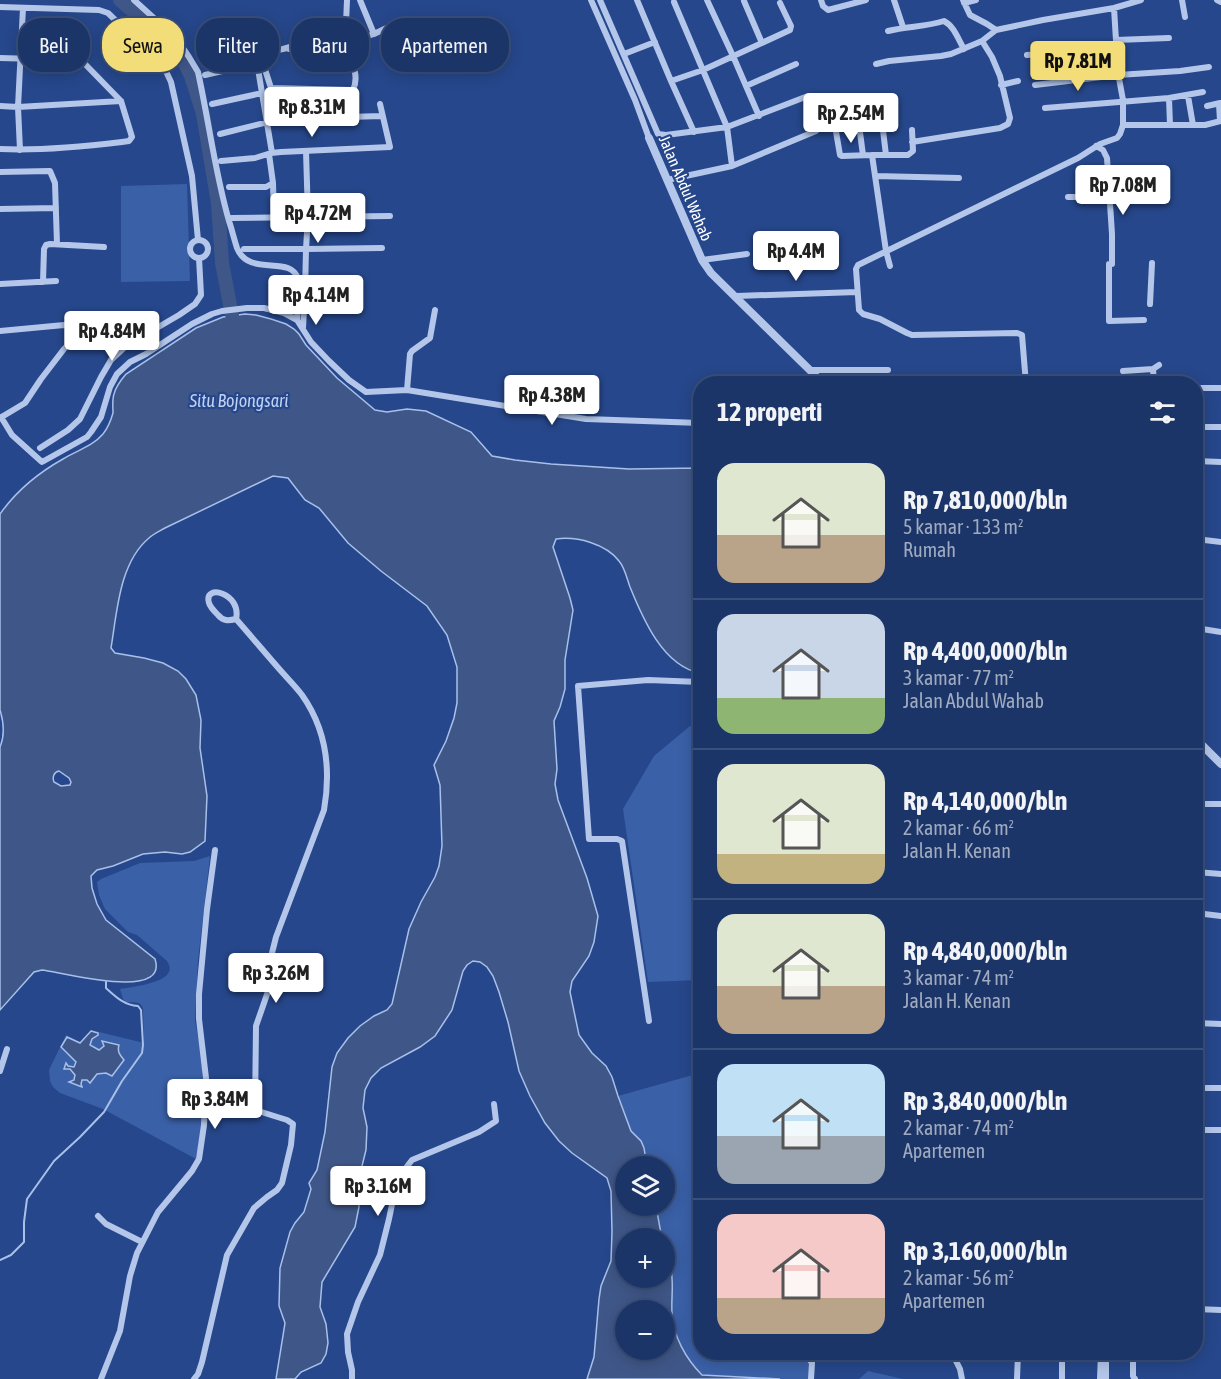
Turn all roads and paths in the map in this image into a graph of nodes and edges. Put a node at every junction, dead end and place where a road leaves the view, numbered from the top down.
1 (134, 0) edge
2 (591, 0) edge
3 (600, 0) edge
4 (637, 0) edge
5 (707, 0) edge
6 (821, 0) edge
7 (866, 0) edge
8 (894, 0) edge
9 (976, 0) edge
10 (1106, 0) edge
11 (1141, 0) edge
12 (1182, 0) edge
13 (1217, 0) edge
14 (744, 1) edge
15 (346, 2) edge
16 (674, 2) dead end
17 (964, 2) edge
18 (1221, 2) edge
19 (361, 3) edge
20 (780, 3) dead end
21 (0, 7) edge
22 (22, 8) junction
23 (1111, 8) junction
24 (1185, 17) dead end
25 (22, 18) edge
26 (346, 18) edge
27 (903, 27) junction
28 (996, 30) junction
29 (381, 31) edge
30 (888, 31) dead end
31 (374, 34) junction
32 (369, 36) edge
33 (1169, 38) dead end
34 (1116, 40) junction
35 (982, 41) junction
36 (655, 42) junction
37 (762, 43) junction
38 (291, 47) edge
39 (1116, 48) junction
40 (283, 49) junction
41 (291, 49) edge
42 (964, 49) junction
43 (624, 54) junction
44 (1027, 55) dead end
45 (734, 56) junction
46 (0, 58) edge
47 (18, 59) edge
48 (796, 64) dead end
49 (876, 64) dead end
50 (1209, 67) dead end
51 (90, 69) edge
52 (704, 70) junction
53 (20, 72) edge
54 (355, 72) edge
55 (205, 75) dead end
56 (1118, 75) junction
57 (671, 81) junction
58 (1018, 81) dead end
59 (1001, 85) junction
60 (1035, 85) dead end
61 (746, 86) junction
62 (1203, 92) dead end
63 (262, 93) junction
64 (808, 96) dead end
65 (1188, 96) junction
66 (1168, 98) junction
67 (121, 101) junction
68 (1123, 102) junction
69 (212, 104) dead end
70 (380, 104) dead end
71 (1220, 104) edge
72 (0, 106) edge
73 (18, 106) junction
74 (1207, 106) dead end
75 (1045, 108) dead end
76 (382, 116) junction
77 (759, 116) junction
78 (1220, 121) edge
79 (882, 122) dead end
80 (266, 123) junction
81 (1170, 124) junction
82 (859, 125) dead end
83 (1123, 125) junction
84 (1192, 125) junction
85 (835, 126) dead end
86 (727, 127) junction
87 (912, 130) dead end
88 (816, 131) dead end
89 (694, 132) junction
90 (220, 134) dead end
91 (649, 138) joint
92 (912, 142) junction
93 (1096, 146) junction
94 (0, 149) edge
95 (20, 150) junction
96 (306, 151) junction
97 (270, 153) junction
98 (886, 154) junction
99 (863, 155) junction
100 (872, 155) junction
101 (221, 162) dead end
102 (732, 166) junction
103 (0, 172) edge
104 (875, 176) junction
105 (959, 178) dead end
106 (668, 180) junction
107 (273, 183) junction
108 (229, 187) dead end
109 (1068, 197) dead end
110 (1109, 197) junction
111 (56, 207) junction
112 (0, 209) edge
113 (390, 216) dead end
114 (308, 217) junction
115 (232, 218) dead end
116 (274, 218) junction
117 (198, 240) junction
118 (57, 244) junction
119 (104, 247) dead end
120 (382, 248) dead end
121 (244, 249) dead end
122 (306, 249) junction
123 (886, 251) junction
124 (747, 254) dead end
125 (199, 258) junction
126 (702, 260) junction
127 (1152, 263) dead end
128 (890, 266) dead end
129 (56, 281) dead end
130 (43, 282) junction
131 (0, 284) edge
132 (857, 292) junction
133 (736, 296) junction
134 (1150, 304) dead end
135 (435, 310) dead end
136 (297, 320) junction
137 (1144, 320) dead end
138 (303, 328) junction
139 (0, 332) edge
140 (809, 370) junction
141 (888, 370) dead end
142 (1124, 371) dead end
143 (815, 376) edge
144 (1025, 376) edge
145 (1155, 376) edge
146 (1203, 388) edge
147 (1221, 388) edge
148 (407, 390) junction
149 (1, 418) edge
150 (693, 423) edge
151 (1203, 427) edge
152 (1221, 427) edge
153 (40, 448) dead end
154 (1203, 461) edge
155 (1221, 462) edge
156 (1203, 540) edge
157 (1221, 542) edge
158 (236, 619) junction
159 (1203, 629) edge
160 (1221, 632) edge
161 (693, 682) edge
162 (1203, 746) edge
163 (1221, 764) edge
164 (1203, 804) edge
165 (1221, 804) edge
166 (215, 850) dead end
167 (1203, 873) edge
168 (1221, 874) edge
169 (1203, 914) edge
170 (1221, 915) edge
171 (649, 1021) dead end
172 (1203, 1023) edge
173 (1221, 1024) edge
174 (7, 1049) dead end
175 (0, 1071) edge
176 (1203, 1085) edge
177 (1221, 1088) edge
178 (494, 1104) dead end
179 (1203, 1130) edge
180 (1221, 1130) edge
181 (98, 1216) dead end
182 (142, 1242) junction
183 (1203, 1309) edge
184 (1221, 1310) edge
185 (810, 1360) edge
186 (956, 1360) edge
187 (1018, 1360) edge
188 (1062, 1360) edge
189 (1101, 1360) edge
190 (1106, 1360) edge
191 (1133, 1360) edge
192 (102, 1378) edge
193 (194, 1379) edge
194 (352, 1379) edge
195 (811, 1379) edge
196 (962, 1379) edge
197 (1017, 1379) edge
198 (1062, 1379) edge
199 (1100, 1379) edge
200 (1106, 1379) edge
201 (1135, 1379) edge

1 - 136 street
2 - 91 street, Jalan Abdul Wahab
3 - 43 street
4 - 36 street
5 - 45 street
6 - 7 street
8 - 27 street
9 - 17 street
10 - 23 street
11 - 23 street
12 - 24 street
13 - 18 street
14 - 37 street
15 - 19 street
15 - 26 street
16 - 52 street
17 - 28 street
19 - 31 street
20 - 37 street
21 - 22 street
22 - 25 street
22 - 117 street
23 - 28 street
23 - 34 street
27 - 30 street
27 - 42 street
28 - 35 street
29 - 31 street
31 - 32 street
33 - 34 street
34 - 39 street
35 - 42 street
35 - 59 street
36 - 43 street
36 - 57 street
37 - 45 street
38 - 40 street
39 - 44 street
39 - 56 street
40 - 41 street
40 - 54 street
42 - 49 street
43 - 89 street
45 - 52 street
45 - 61 street
46 - 47 street
48 - 61 street
50 - 56 street
51 - 67 street
52 - 57 street
52 - 86 street
53 - 73 street
55 - 63 street
56 - 60 street
56 - 68 street
57 - 89 street
58 - 59 street
59 - 92 street
61 - 77 street
62 - 65 street
63 - 69 street
63 - 80 street
64 - 77 street
65 - 66 street
65 - 84 street
66 - 68 street
66 - 81 street
67 - 73 street
67 - 95 street
68 - 75 street
68 - 83 street
70 - 76 street
71 - 74 street
71 - 78 street
72 - 73 street
73 - 95 street
76 - 80 street
76 - 96 street
77 - 86 street
78 - 84 street
79 - 98 street
80 - 90 street
80 - 97 street
81 - 83 street
81 - 84 street
82 - 99 street
83 - 93 street
85 - 99 street
86 - 89 street
86 - 102 street
87 - 92 street
88 - 102 street
91 - 106 street, Jalan Abdul Wahab
92 - 98 street
93 - 110 street
93 - 123 street
94 - 95 street
96 - 97 street
96 - 114 street
97 - 101 street
97 - 107 street
98 - 100 street
99 - 100 street
100 - 104 street
102 - 106 street
103 - 111 street
104 - 105 street
104 - 123 street
106 - 126 street, Jalan Abdul Wahab
107 - 108 street
107 - 116 street
109 - 110 street
110 - 137 street
111 - 112 street
111 - 118 street
113 - 114 street
114 - 116 street
114 - 122 street
115 - 116 street
117 - 125 street
117 - 125 street
118 - 119 street
118 - 130 street
120 - 122 street
121 - 122 street
122 - 138 street
123 - 128 street
123 - 132 street
124 - 126 street
125 - 153 street
126 - 133 street, Jalan Abdul Wahab
127 - 134 street
129 - 130 street
130 - 131 street
132 - 133 street
132 - 144 street
133 - 140 street, Jalan Abdul Wahab
135 - 148 street
136 - 138 street
136 - 149 street
138 - 148 street
139 - 149 street
140 - 141 street
140 - 143 street, Jalan Abdul Wahab
142 - 145 street
146 - 147 street
148 - 150 street
151 - 152 street
154 - 155 street
156 - 157 street
158 - 158 street
158 - 193 street
159 - 160 street
161 - 171 street
162 - 163 street
164 - 165 street
166 - 182 street
167 - 168 street
169 - 170 street
172 - 173 street
174 - 175 street
176 - 177 street
178 - 194 street
179 - 180 street
181 - 182 street
182 - 192 street
183 - 184 street
185 - 195 street
186 - 196 street
187 - 197 street
188 - 198 street
189 - 199 street
190 - 200 street
191 - 201 street

